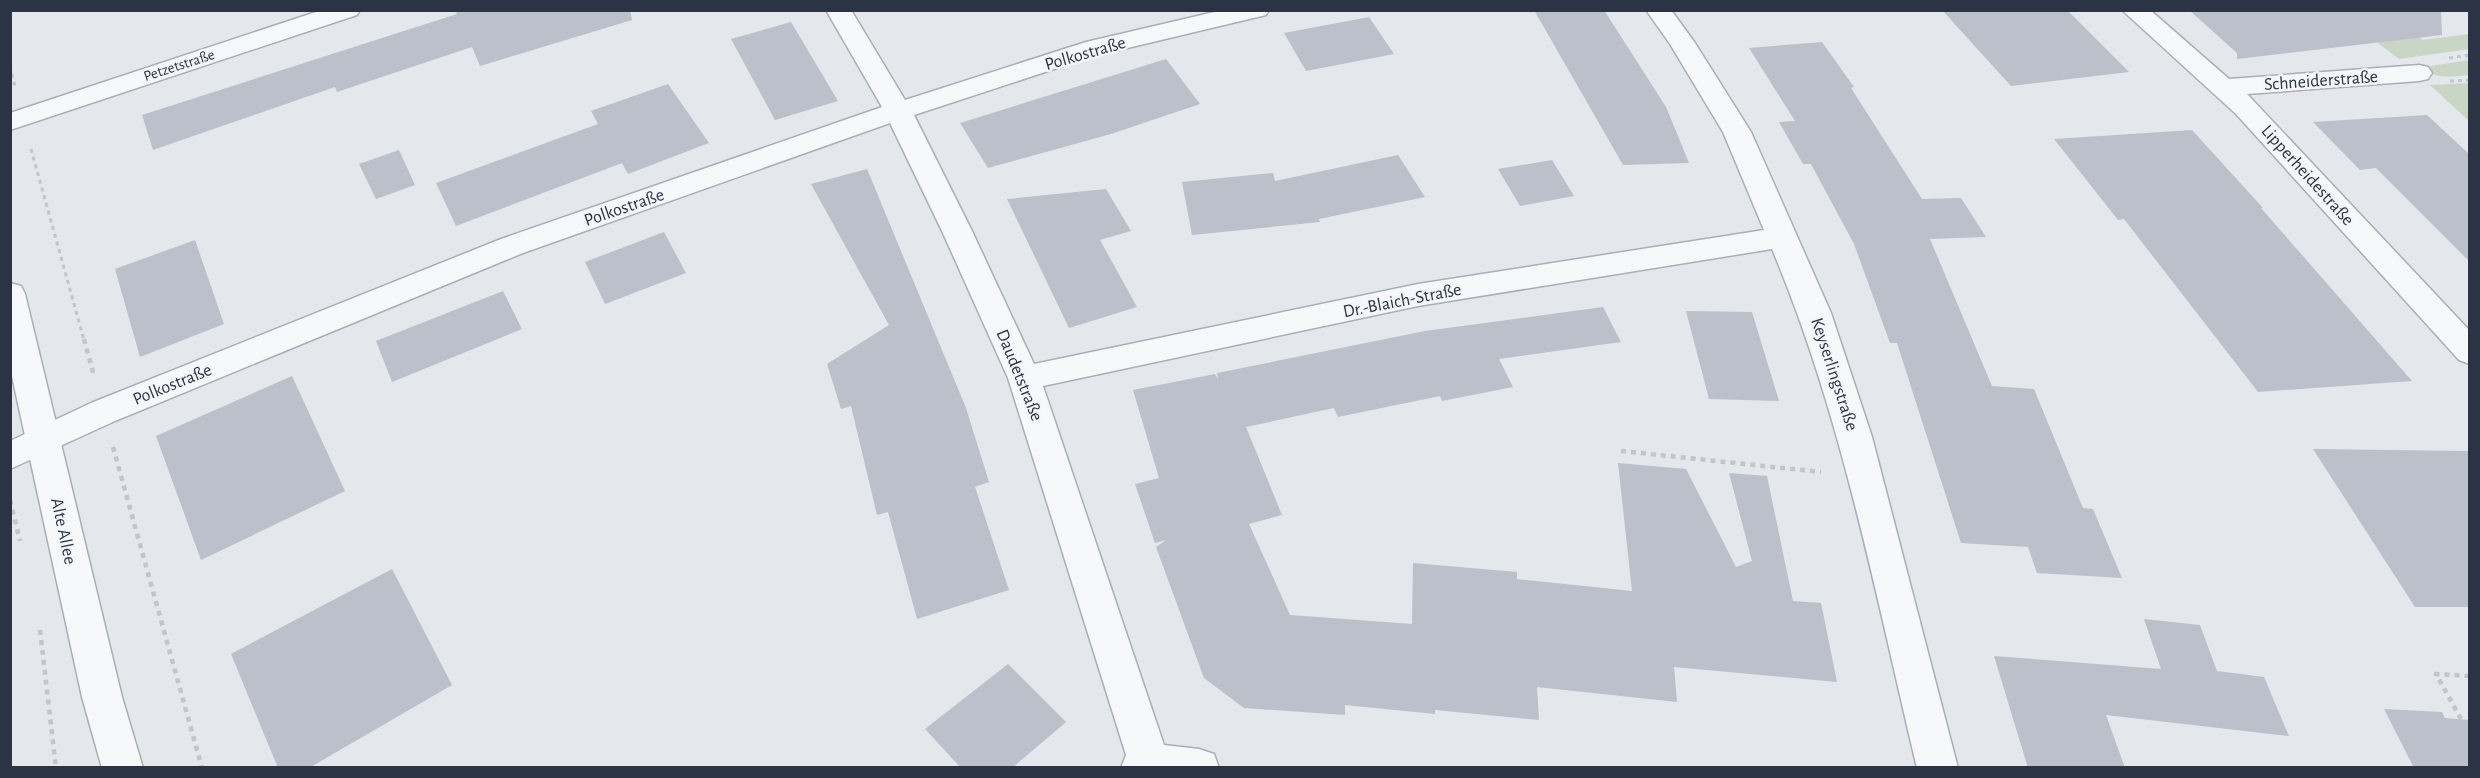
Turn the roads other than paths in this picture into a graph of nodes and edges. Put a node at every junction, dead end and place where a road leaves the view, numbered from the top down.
1 (348, 10) edge
2 (838, 10) edge
3 (1257, 10) edge
4 (1658, 10) edge
5 (2134, 10) edge
6 (2419, 73) dead end
7 (2223, 88) junction
8 (898, 111) junction
9 (10, 122) edge
10 (1782, 237) junction
11 (10, 294) edge
12 (2469, 352) edge
13 (1024, 378) junction
14 (44, 441) junction
15 (10, 456) edge
16 (1145, 765) edge
17 (123, 768) edge
18 (1198, 768) edge
19 (1938, 768) edge

1 - 9 street, Petzetstraße
2 - 8 street, Daudetstraße
3 - 8 street, Polkostraße
4 - 10 street, Keyserlingstraße
5 - 7 street, Lipperheidestraße
6 - 7 street, Schneiderstraße
7 - 12 street, Lipperheidestraße
8 - 13 street, Daudetstraße
8 - 14 street, Polkostraße
10 - 13 street, Dr.-Blaich-Straße
10 - 19 street, Keyserlingstraße
11 - 14 street, Alte Allee
13 - 16 street, Daudetstraße
14 - 15 street, Polkostraße
14 - 17 street, Alte Allee
16 - 18 street

